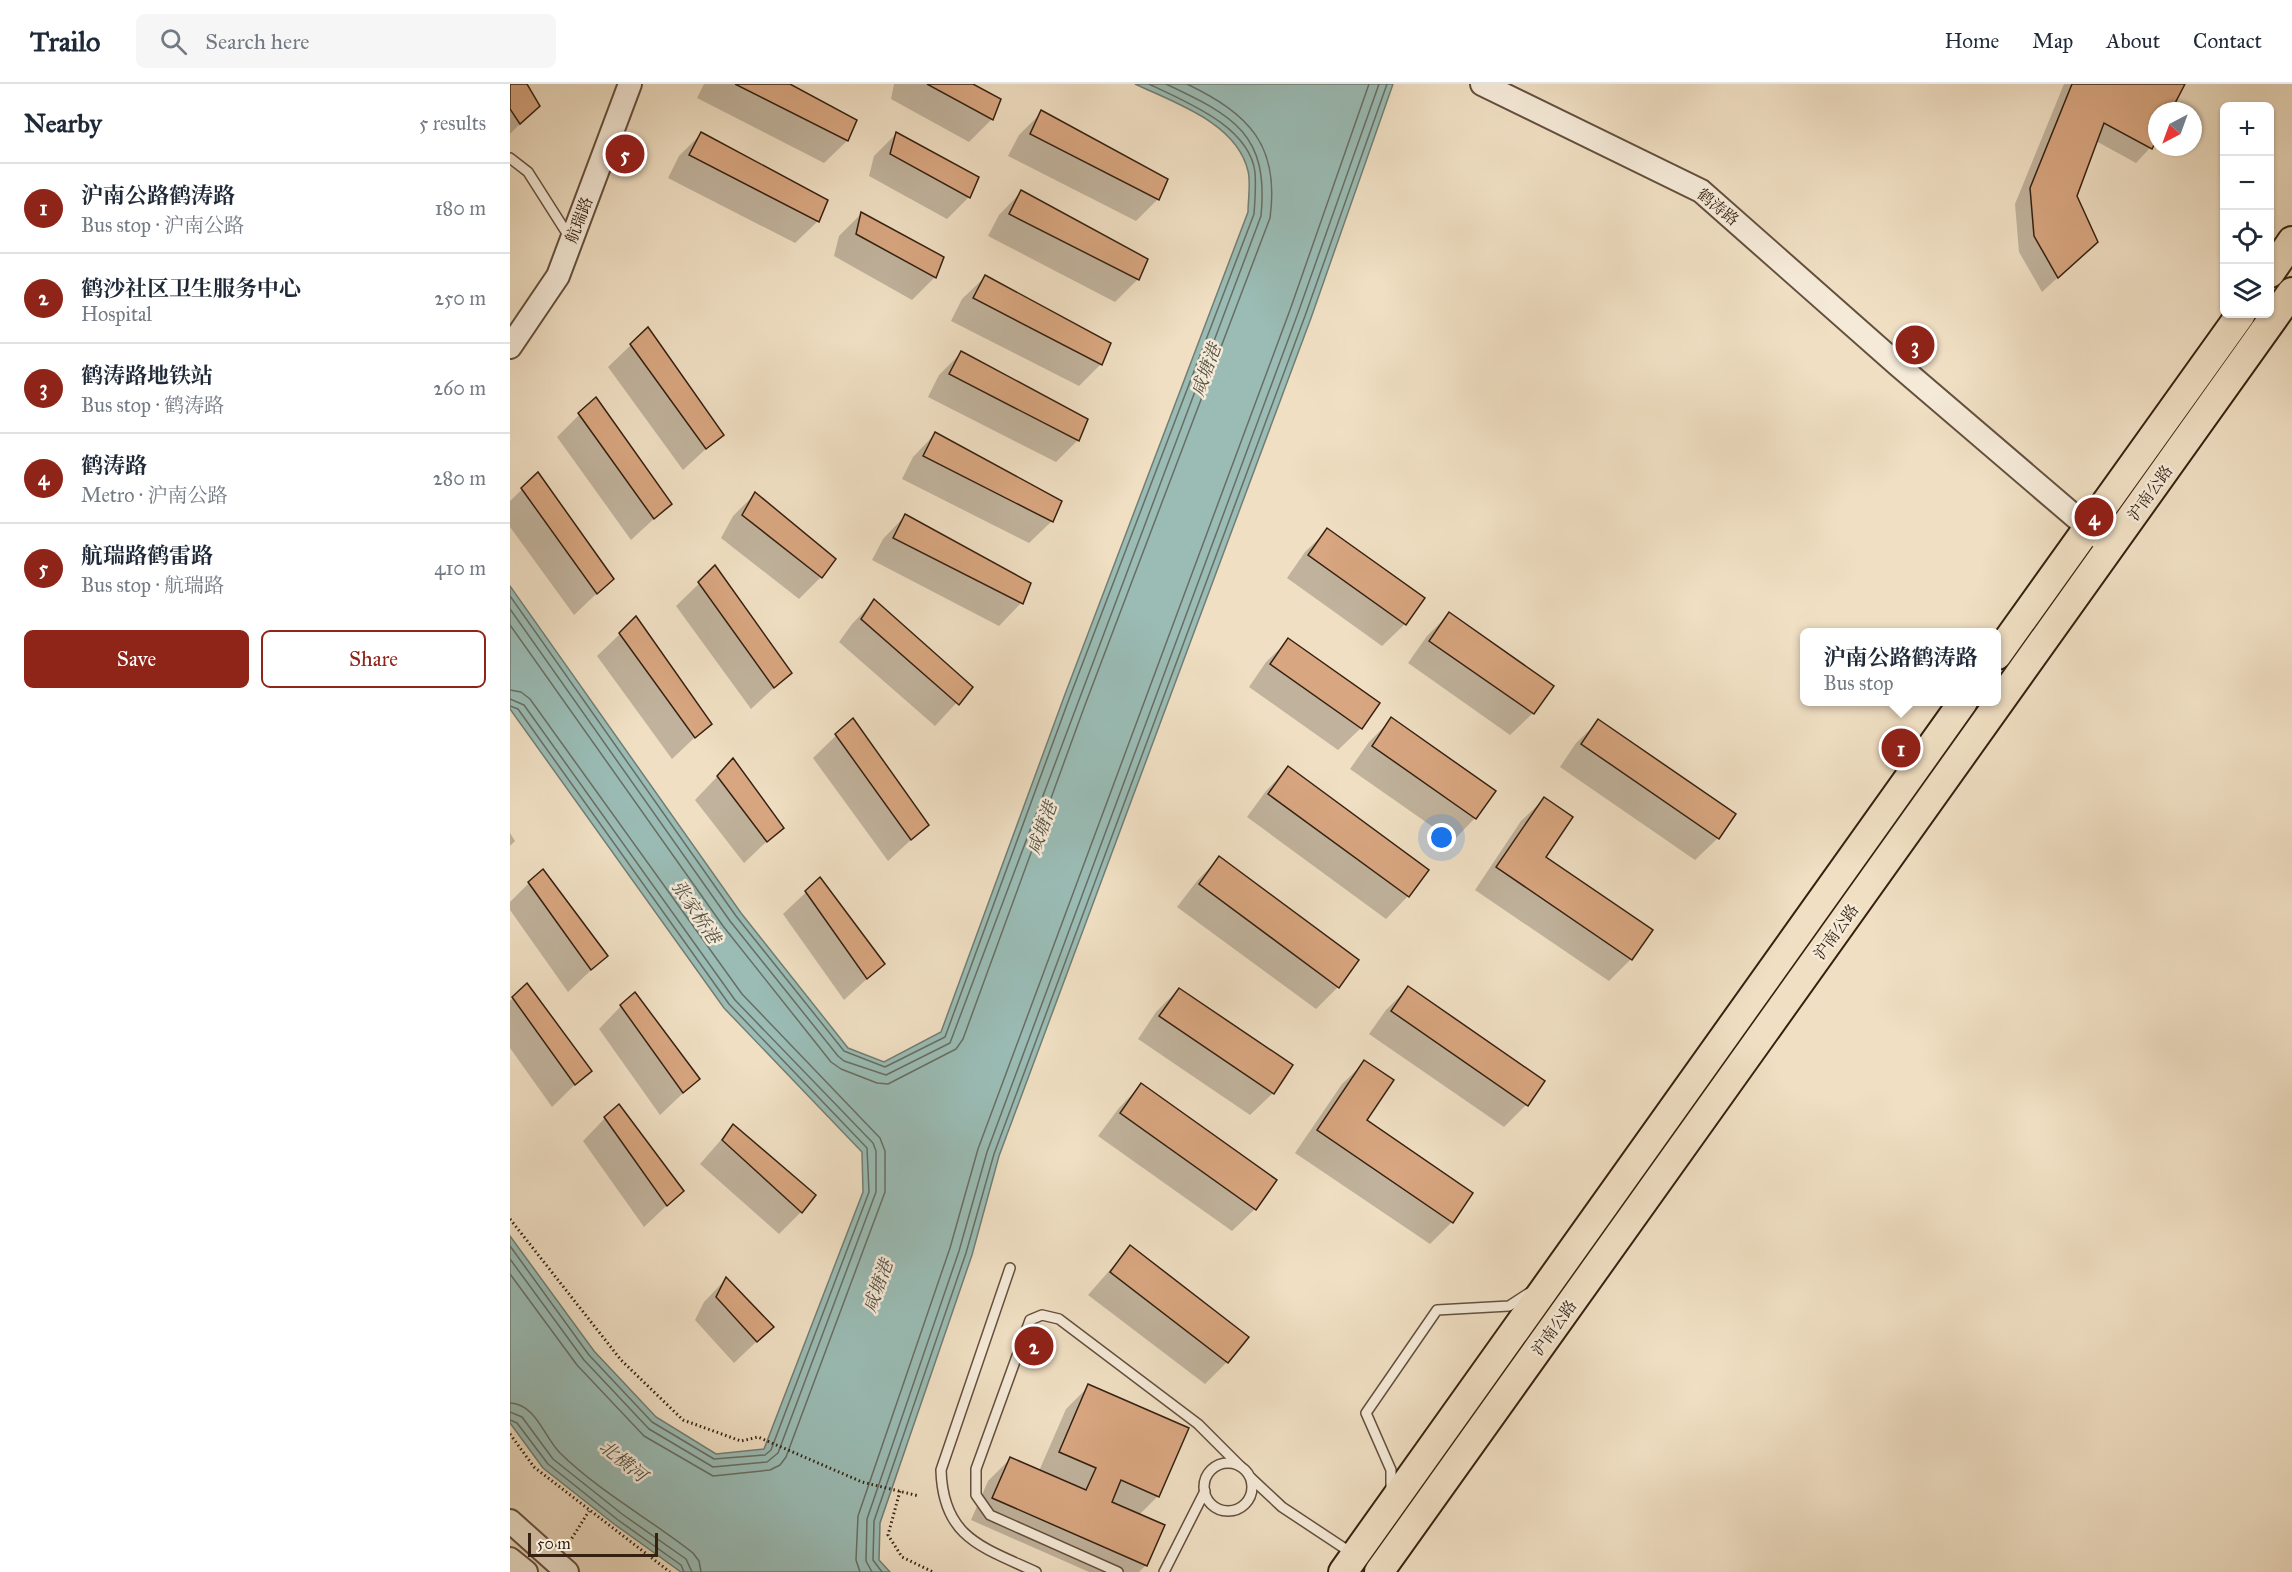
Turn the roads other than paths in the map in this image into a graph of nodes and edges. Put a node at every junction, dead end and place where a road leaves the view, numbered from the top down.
1 (630, 84) edge
2 (1482, 84) edge
3 (510, 158) edge
4 (572, 240) junction
5 (2292, 241) edge
6 (2274, 267) edge
7 (2292, 292) edge
8 (2238, 318) edge
9 (510, 347) edge
10 (2100, 538) junction
11 (2001, 650) edge
12 (2001, 680) edge
13 (1960, 706) edge
14 (1983, 706) edge
15 (1010, 1268) dead end
16 (1556, 1275) junction
17 (1240, 1466) junction
18 (1251, 1478) junction
19 (1205, 1491) junction
20 (1391, 1504) junction
21 (510, 1521) edge
22 (510, 1559) edge
23 (1349, 1564) edge
24 (562, 1567) edge
25 (526, 1572) edge
26 (1036, 1572) edge
27 (1118, 1572) edge
28 (1164, 1572) edge
29 (1379, 1572) edge

1 - 4 street, 航瑞路
2 - 10 street, 鹤涛路
3 - 4 lane
4 - 9 street, 航瑞路
5 - 6 main road
7 - 10 main road, 沪南公路
8 - 10 main road, 沪南公路
10 - 11 main road, 沪南公路
10 - 12 main road, 沪南公路
13 - 16 main road, 沪南公路
14 - 29 main road, 沪南公路
15 - 26 lane
16 - 20 main road, 沪南公路
16 - 20 lane
17 - 18 lane
17 - 19 lane
17 - 27 lane
18 - 19 lane
18 - 23 lane
19 - 28 lane
20 - 23 main road, 沪南公路
21 - 24 street
22 - 25 street

